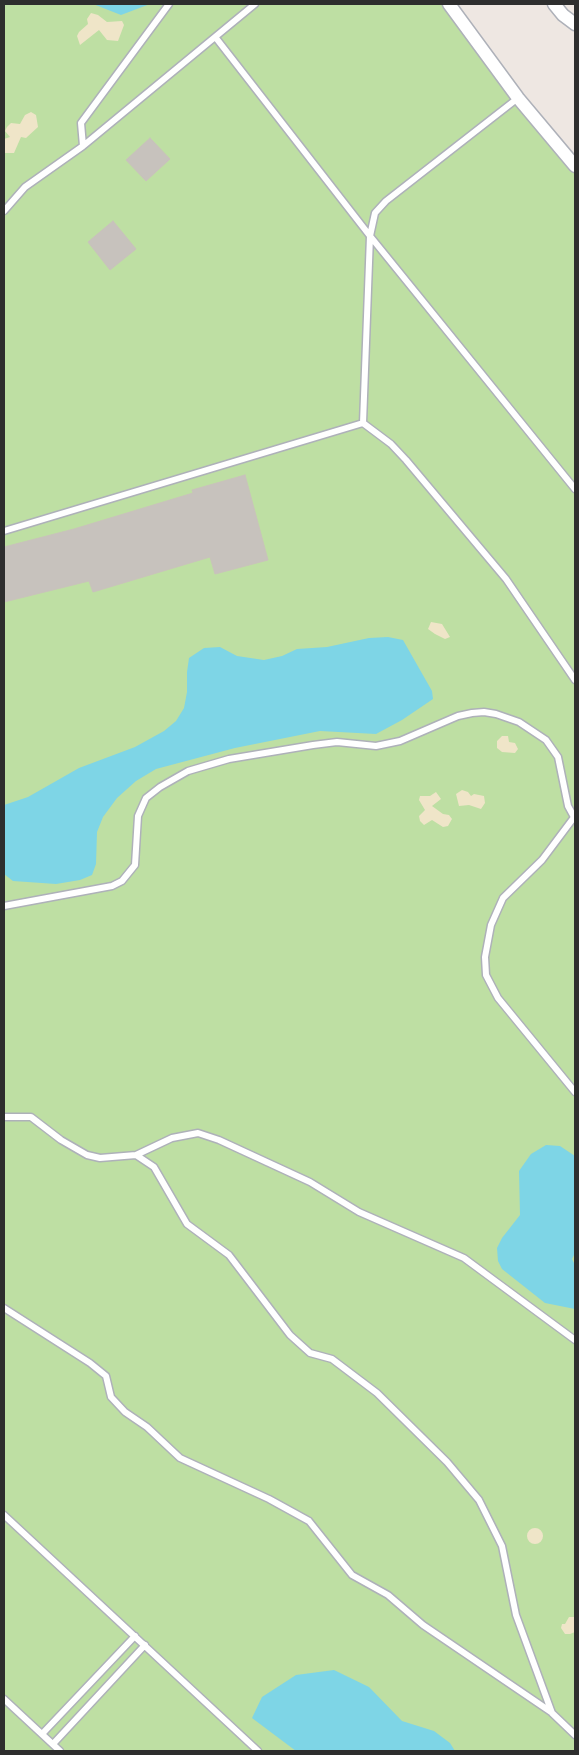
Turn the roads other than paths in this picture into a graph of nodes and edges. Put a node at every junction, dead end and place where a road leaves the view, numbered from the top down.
1 (169, 4) edge
2 (255, 4) edge
3 (449, 4) edge
4 (554, 4) edge
5 (575, 24) edge
6 (216, 38) junction
7 (518, 98) junction
8 (83, 146) junction
9 (575, 166) edge
10 (4, 211) edge
11 (370, 236) junction
12 (363, 423) junction
13 (575, 489) edge
14 (4, 531) edge
15 (575, 680) edge
16 (575, 817) edge
17 (4, 906) edge
18 (575, 1092) edge
19 (4, 1117) edge
20 (136, 1155) junction
21 (4, 1308) edge
22 (575, 1340) edge
23 (4, 1515) edge
24 (135, 1636) junction
25 (145, 1645) junction
26 (4, 1699) edge
27 (552, 1713) junction
28 (42, 1734) junction
29 (575, 1735) edge
30 (53, 1744) junction
31 (60, 1751) edge
32 (258, 1751) edge

1 - 8 lane
2 - 6 lane
3 - 7 street
4 - 5 street
6 - 8 lane
6 - 11 lane
7 - 9 street
7 - 11 lane
8 - 10 lane
11 - 12 lane
11 - 13 lane
12 - 14 lane
12 - 15 lane
16 - 17 lane
16 - 18 lane
19 - 20 lane
20 - 22 lane
20 - 27 lane
21 - 27 lane
23 - 24 lane
24 - 25 lane
24 - 28 lane
25 - 30 lane
25 - 32 lane
26 - 28 lane
27 - 29 lane
28 - 30 lane
30 - 31 lane

